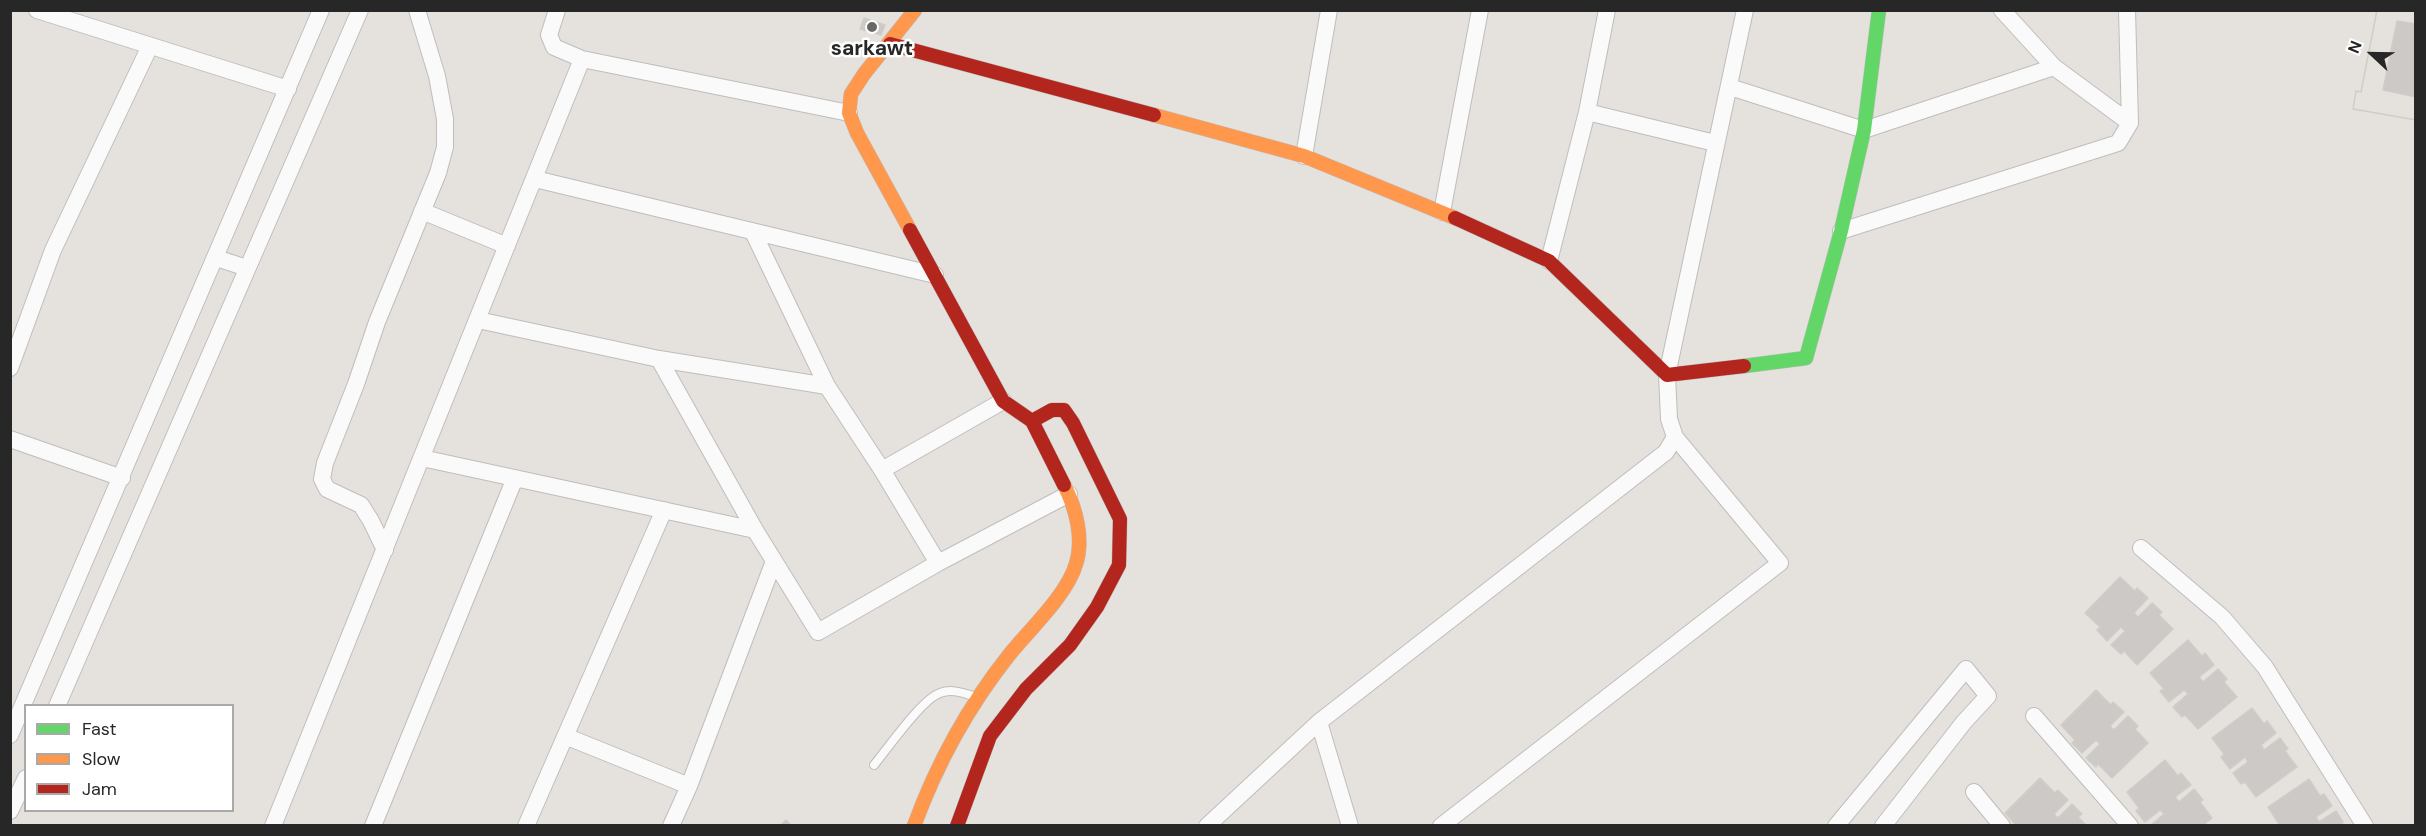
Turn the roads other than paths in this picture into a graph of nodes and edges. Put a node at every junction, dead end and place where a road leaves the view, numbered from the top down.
1 (37, 10) edge
2 (321, 10) edge
3 (360, 10) edge
4 (417, 10) edge
5 (557, 10) edge
6 (915, 10) edge
7 (1329, 10) edge
8 (1480, 10) edge
9 (1606, 10) edge
10 (1745, 10) edge
11 (1879, 10) edge
12 (2002, 10) edge
13 (2127, 10) edge
14 (890, 44) junction
15 (150, 46) junction
16 (582, 59) junction
17 (2054, 67) junction
18 (1730, 87) junction
19 (288, 89) junction
20 (1587, 112) junction
21 (849, 113) junction
22 (2130, 123) junction
23 (1864, 129) junction
24 (1715, 143) junction
25 (1304, 156) junction
26 (535, 179) junction
27 (422, 211) junction
28 (1442, 212) junction
29 (1841, 231) junction
30 (753, 232) junction
31 (507, 246) junction
32 (216, 258) junction
33 (1549, 261) junction
34 (247, 268) junction
35 (935, 275) junction
36 (478, 320) junction
37 (659, 359) junction
38 (10, 368) edge
39 (1667, 375) junction
40 (827, 386) junction
41 (1003, 400) junction
42 (1032, 421) junction
43 (1676, 437) junction
44 (10, 439) edge
45 (422, 458) junction
46 (882, 470) junction
47 (122, 478) junction
48 (515, 478) junction
49 (1070, 494) junction
50 (664, 510) junction
51 (755, 530) junction
52 (2141, 548) dead end
53 (385, 550) junction
54 (774, 561) junction
55 (938, 563) junction
56 (17, 704) edge
57 (57, 704) edge
58 (992, 706) junction
59 (2034, 716) dead end
60 (1319, 722) junction
61 (10, 735) edge
62 (565, 736) junction
63 (874, 765) dead end
64 (24, 782) edge
65 (689, 786) junction
66 (1974, 792) dead end
67 (10, 812) edge
68 (273, 825) edge
69 (373, 825) edge
70 (526, 825) edge
71 (671, 825) edge
72 (914, 825) edge
73 (957, 825) edge
74 (1207, 825) edge
75 (1350, 825) edge
76 (1441, 825) edge
77 (1836, 825) edge
78 (1882, 825) edge
79 (2002, 825) edge
80 (2130, 825) edge
81 (2365, 825) edge

1 - 15 street
2 - 19 street
3 - 34 street
4 - 27 street
5 - 16 street
6 - 14 street
7 - 25 street
8 - 28 street
9 - 20 street
10 - 18 street
11 - 23 street
12 - 17 street
13 - 22 street
14 - 21 street
14 - 25 street
15 - 19 street
15 - 38 street
16 - 21 street
16 - 26 street
17 - 22 street
17 - 23 street
18 - 23 street
18 - 24 street
19 - 32 street
20 - 24 street
20 - 33 street
21 - 35 street
22 - 29 street
23 - 29 street
24 - 39 street
25 - 28 street
26 - 30 street
26 - 31 street
27 - 31 street
27 - 53 street
28 - 33 street
29 - 39 street
30 - 35 street
30 - 40 street
31 - 36 street
32 - 34 street
32 - 47 street
33 - 39 street
34 - 57 street
35 - 41 street
36 - 37 street
36 - 45 street
37 - 40 street
37 - 51 street
39 - 43 street
40 - 46 street
41 - 42 street
41 - 46 street
42 - 49 street
42 - 58 street
43 - 60 street
43 - 76 street
44 - 47 street
45 - 48 street
45 - 53 street
46 - 55 street
47 - 56 street
48 - 50 street
48 - 69 street
49 - 55 street
49 - 58 street
50 - 51 street
50 - 62 street
51 - 54 street
52 - 81 street
53 - 68 street
54 - 55 street
54 - 65 street
56 - 61 street
58 - 63 lane
58 - 72 street
58 - 73 street
59 - 80 street
60 - 74 street
60 - 75 street
62 - 65 street
62 - 70 street
64 - 67 street
65 - 71 street
66 - 79 street
77 - 78 street

